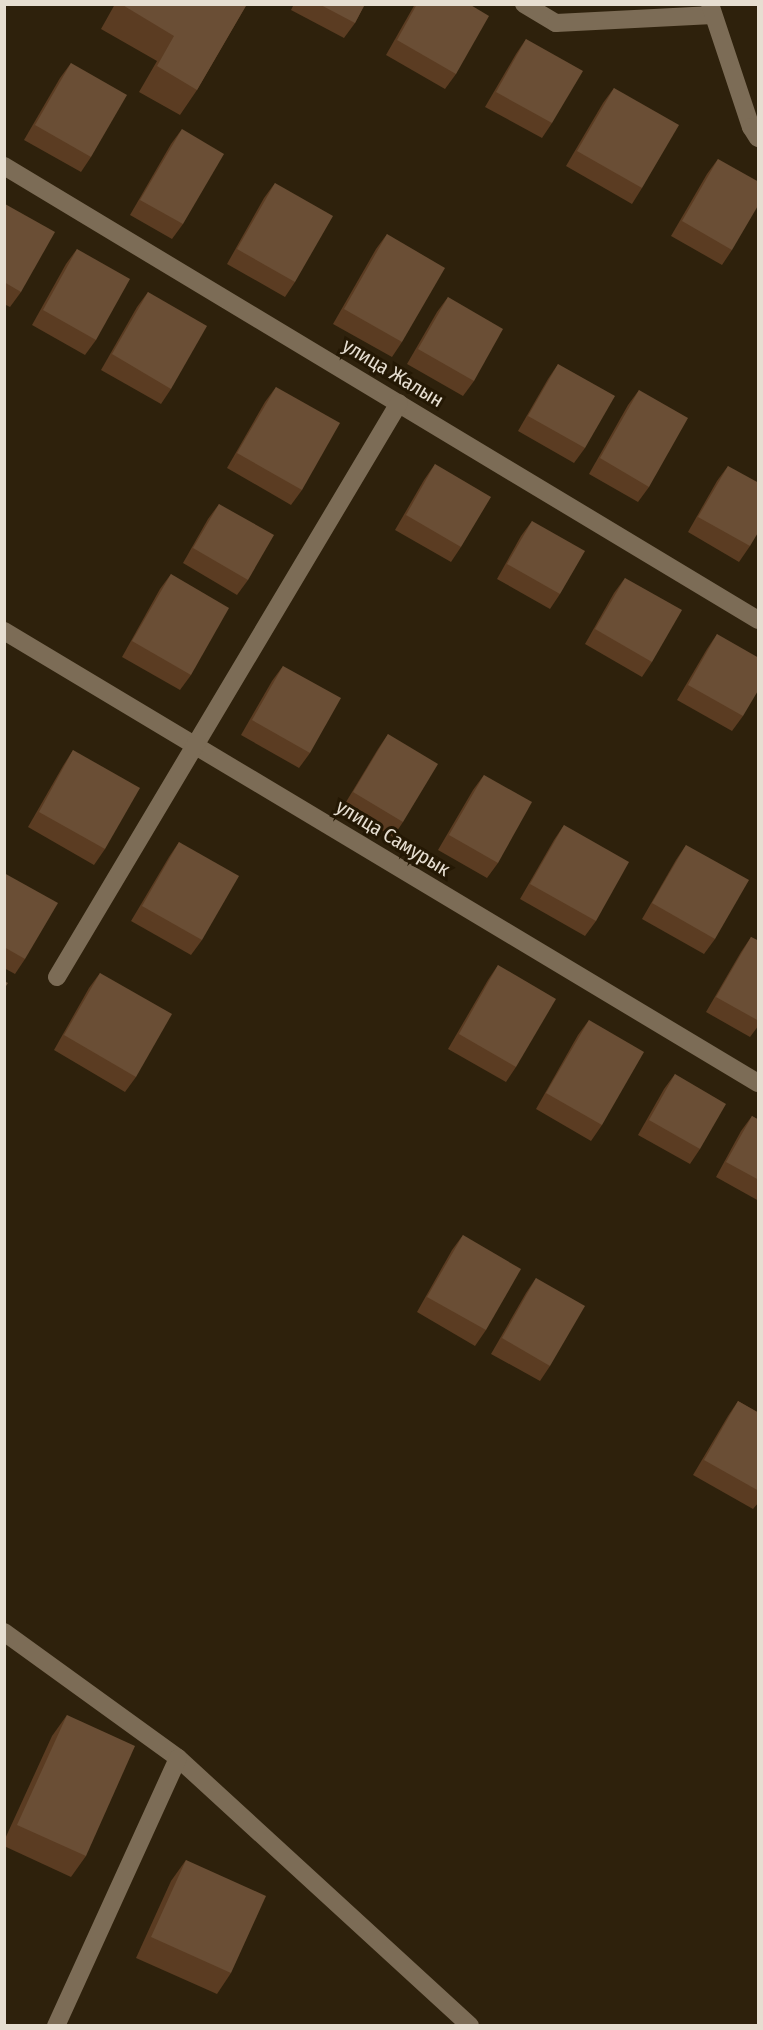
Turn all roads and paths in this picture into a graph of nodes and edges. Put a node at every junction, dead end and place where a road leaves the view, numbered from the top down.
1 (524, 4) edge
2 (712, 10) edge
3 (759, 138) edge
4 (4, 166) edge
5 (399, 404) junction
6 (759, 620) edge
7 (4, 632) edge
8 (195, 745) junction
9 (57, 977) dead end
10 (759, 1083) edge
11 (4, 1632) edge
12 (178, 1758) junction
13 (56, 2025) edge
14 (470, 2025) edge

1 - 2 street
2 - 3 street
4 - 5 street, улица Жалын
5 - 6 street, улица Жалын
5 - 8 street
7 - 8 street, улица Самурык
8 - 9 street
8 - 10 street, улица Самурык
11 - 12 street
12 - 13 street
12 - 14 street

